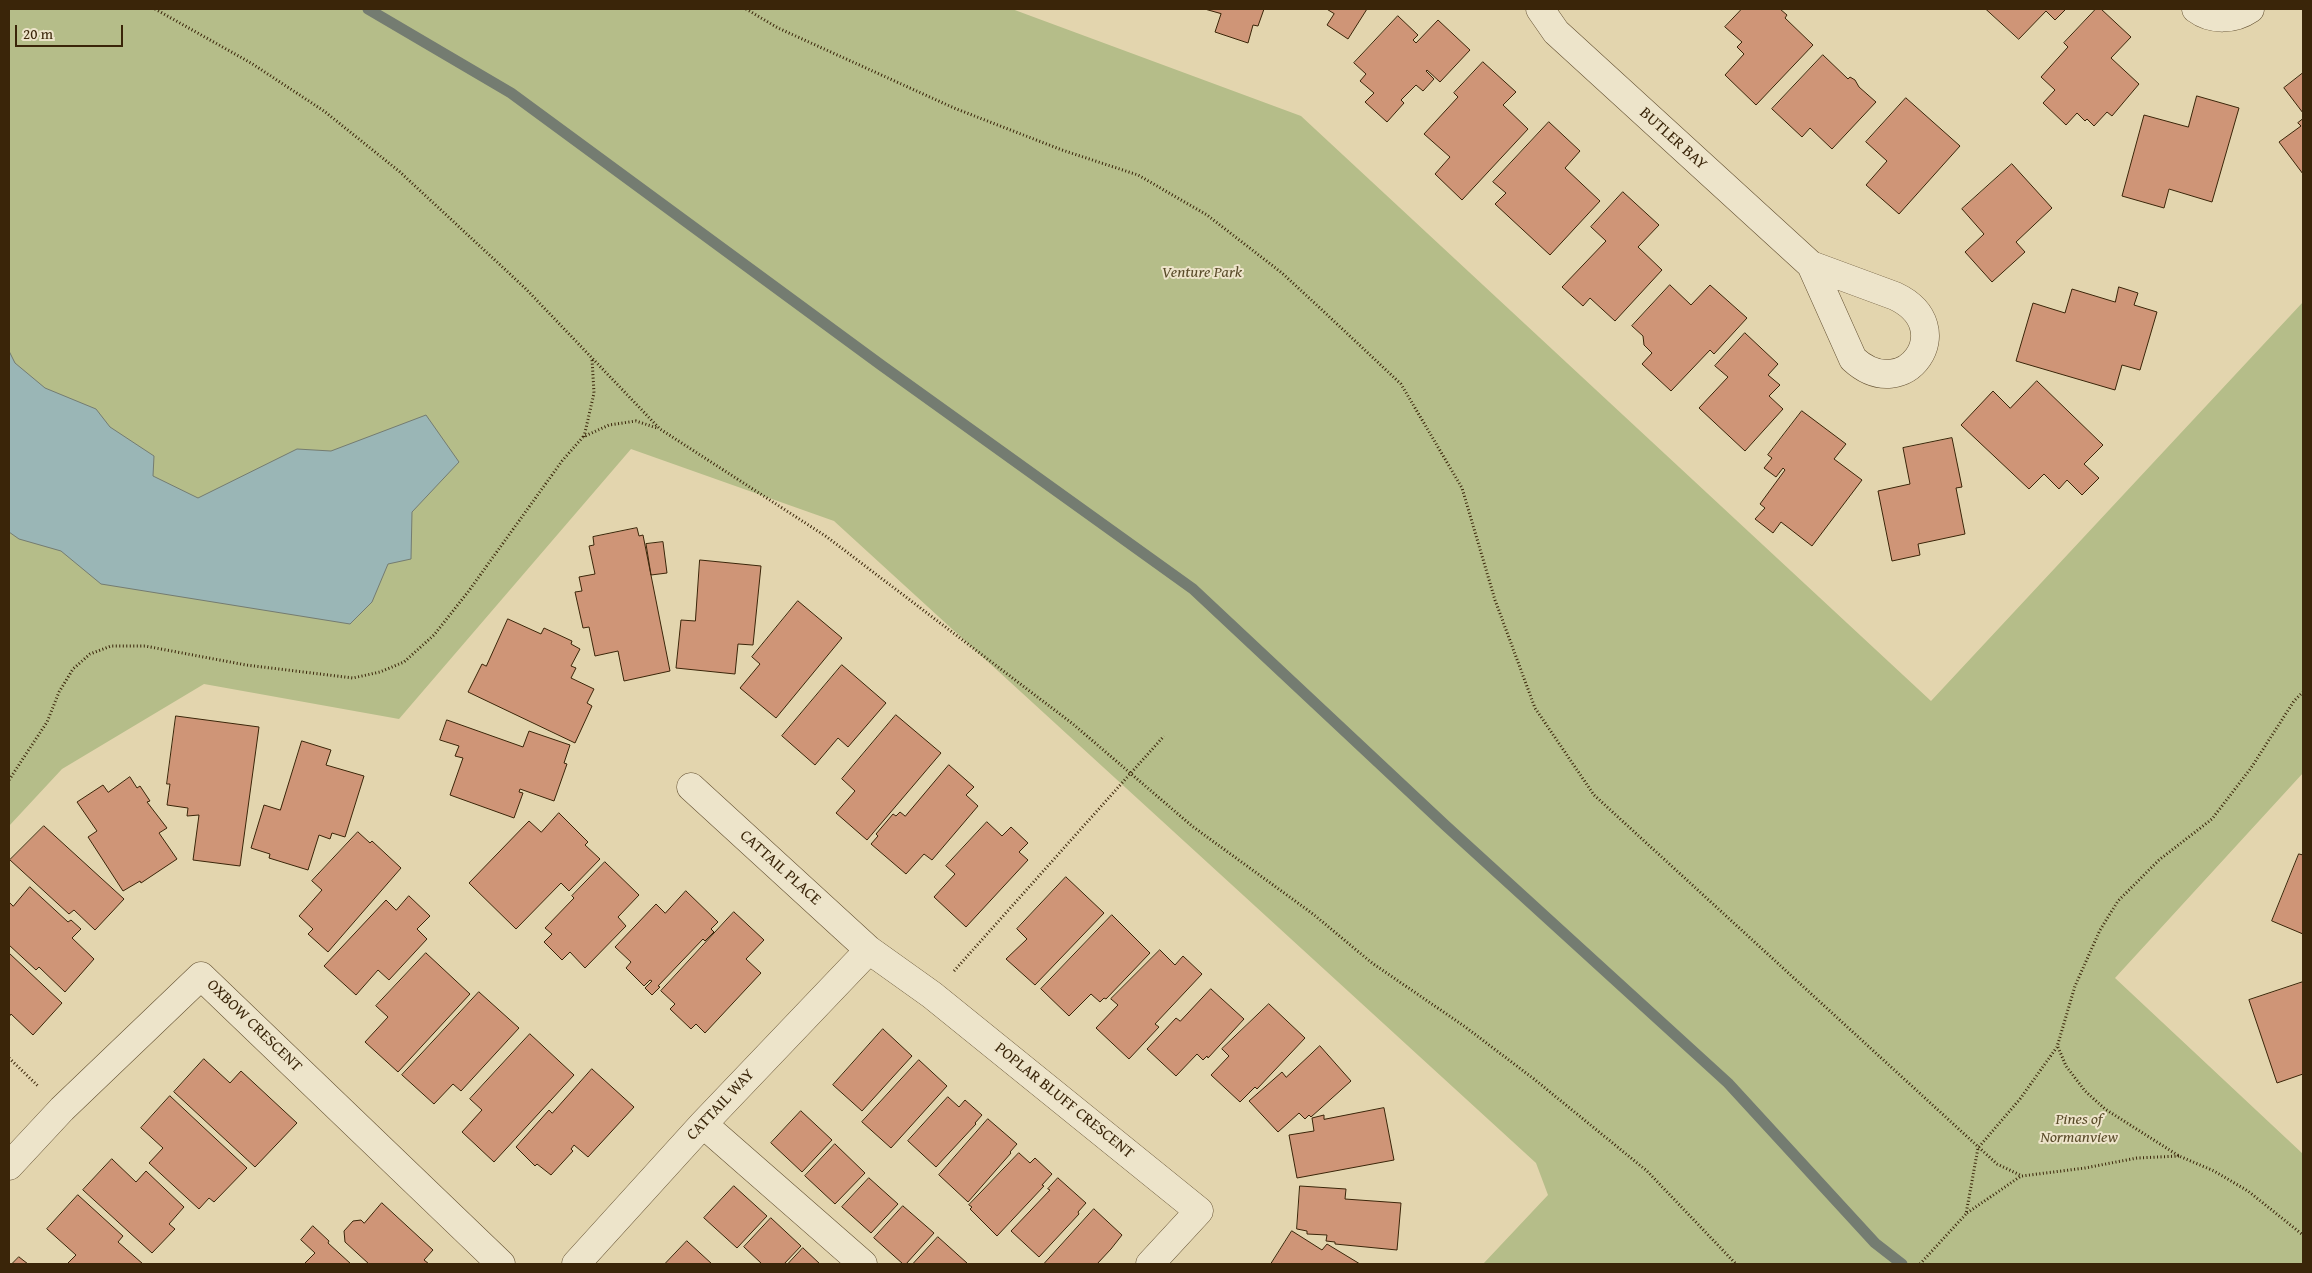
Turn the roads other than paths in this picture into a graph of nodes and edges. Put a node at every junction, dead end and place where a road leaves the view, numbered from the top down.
1 (1540, 9) edge
2 (2196, 9) edge
3 (2250, 9) edge
4 (1811, 265) junction
5 (690, 787) dead end
6 (869, 950) junction
7 (702, 1124) junction
8 (9, 1166) edge
9 (502, 1264) edge
10 (576, 1264) edge
11 (863, 1264) edge
12 (1150, 1264) edge

1 - 4 street, BUTLER BAY
2 - 3 street
4 - 4 street, BUTLER BAY
5 - 6 street, CATTAIL PLACE
6 - 7 street, CATTAIL WAY
6 - 12 street, POPLAR BLUFF CRESCENT
7 - 10 street, CATTAIL WAY
7 - 11 street
8 - 9 street, OXBOW CRESCENT

